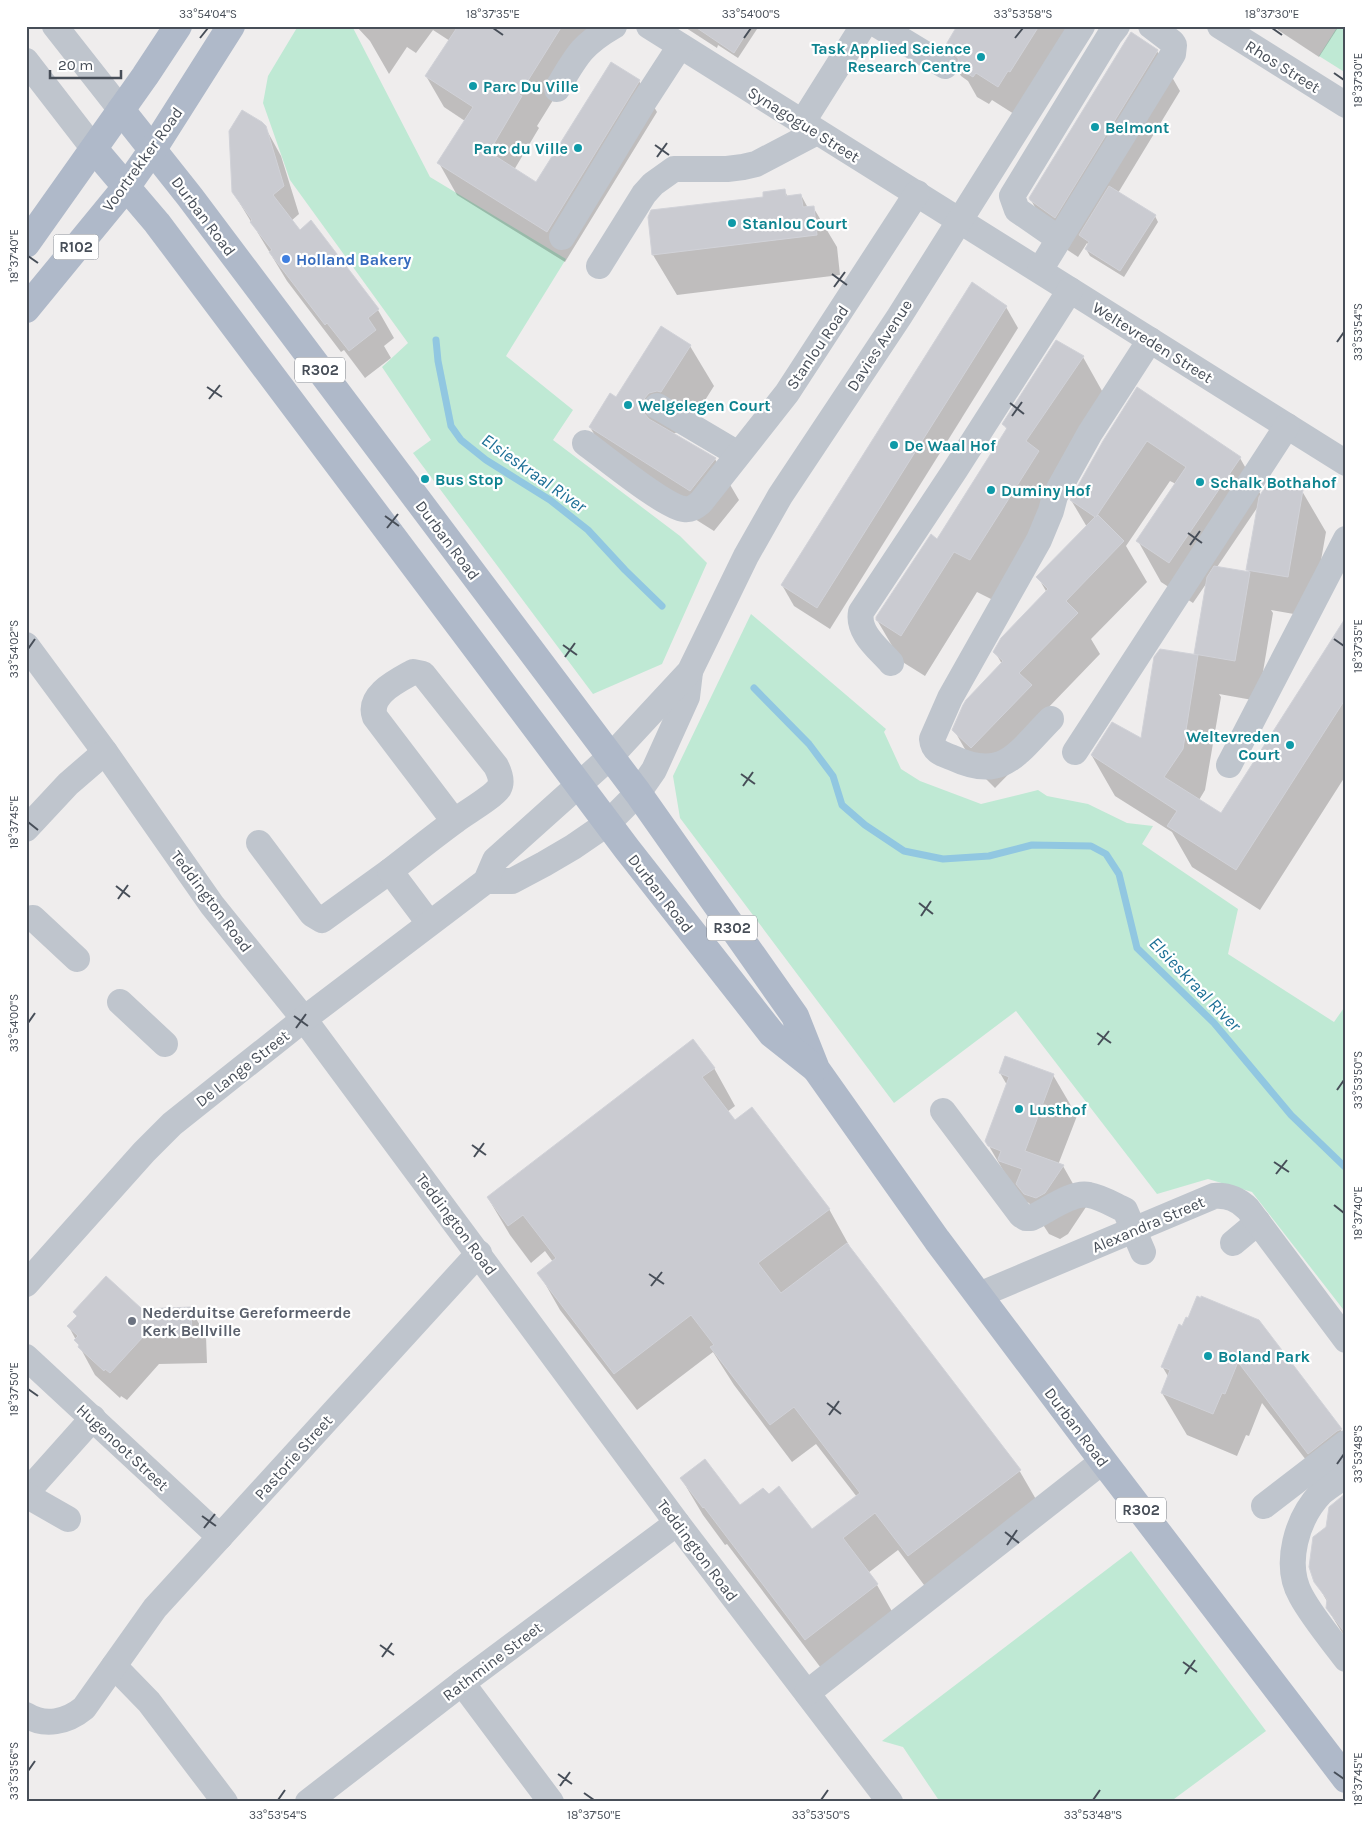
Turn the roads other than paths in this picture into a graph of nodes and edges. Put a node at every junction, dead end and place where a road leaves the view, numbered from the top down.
1 (56, 26) edge
2 (178, 26) edge
3 (231, 26) edge
4 (614, 26) edge
5 (649, 26) edge
6 (862, 26) edge
7 (879, 26) edge
8 (1082, 26) edge
9 (1117, 26) edge
10 (1150, 26) edge
11 (1220, 26) edge
12 (680, 46) junction
13 (26, 61) edge
14 (945, 66) dead end
15 (557, 89) dead end
16 (1346, 105) edge
17 (121, 110) junction
18 (810, 128) junction
19 (94, 149) junction
20 (153, 150) junction
21 (126, 186) junction
22 (917, 193) junction
23 (960, 220) junction
24 (562, 237) dead end
25 (1059, 239) junction
26 (26, 244) edge
27 (600, 266) dead end
28 (1040, 270) junction
29 (1070, 290) junction
30 (26, 308) edge
31 (1150, 340) junction
32 (657, 406) dead end
33 (1287, 426) junction
34 (584, 443) dead end
35 (738, 454) junction
36 (1346, 463) edge
37 (1346, 539) edge
38 (26, 645) edge
39 (891, 663) dead end
40 (690, 672) junction
41 (1051, 720) dead end
42 (105, 752) junction
43 (1075, 752) dead end
44 (611, 756) junction
45 (1229, 766) dead end
46 (580, 785) junction
47 (638, 793) junction
48 (454, 821) junction
49 (608, 822) junction
50 (26, 829) edge
51 (259, 843) dead end
52 (390, 871) junction
53 (486, 881) junction
54 (33, 918) dead end
55 (429, 923) junction
56 (76, 959) dead end
57 (120, 1002) dead end
58 (304, 1019) junction
59 (165, 1044) dead end
60 (816, 1069) junction
61 (943, 1111) dead end
62 (1258, 1222) junction
63 (1138, 1241) junction
64 (1233, 1243) dead end
65 (479, 1253) junction
66 (26, 1284) edge
67 (979, 1295) junction
68 (1346, 1340) edge
69 (26, 1356) edge
70 (93, 1418) junction
71 (1346, 1443) edge
72 (1103, 1461) junction
73 (1346, 1474) edge
74 (26, 1494) edge
75 (1264, 1506) dead end
76 (68, 1519) dead end
77 (677, 1522) junction
78 (220, 1537) junction
79 (1346, 1659) edge
80 (114, 1666) junction
81 (462, 1683) junction
82 (807, 1693) junction
83 (26, 1715) edge
84 (1346, 1779) edge
85 (225, 1802) edge
86 (308, 1802) edge
87 (551, 1802) edge
88 (890, 1802) edge

1 - 17 street, Durban Road
2 - 17 main road, R102
3 - 20 main road, Voortrekker Road / R102
4 - 15 street
5 - 12 street, Synagogue Street
6 - 18 street
7 - 14 street
8 - 23 street, Davies Avenue
9 - 25 street
10 - 25 street
11 - 16 street, Rhos Street
12 - 18 street, Synagogue Street
12 - 24 street
13 - 19 street, Durban Road
17 - 19 main road, R102
17 - 20 main road, Durban Road / R302
18 - 22 street, Synagogue Street
18 - 27 street
19 - 21 main road, Durban Road / R302
19 - 26 main road, R102
20 - 21 main road, Voortrekker Road / R102
20 - 44 main road, Durban Road / R302
21 - 30 main road, Voortrekker Road / R102
21 - 46 main road, Durban Road / R302
22 - 23 street, Synagogue Street
22 - 35 street, Stanlou Road
23 - 28 street, Weltevreden Street
23 - 40 street, Davies Avenue
25 - 28 street
28 - 29 street, Weltevreden Street
29 - 31 street, Weltevreden Street
29 - 39 street
31 - 33 street, Weltevreden Street
31 - 41 street
32 - 35 street
33 - 36 street, Weltevreden Street
33 - 43 street
34 - 35 street, Stanlou Road
37 - 45 street
38 - 42 street, Teddington Road
40 - 44 street, Davies Avenue
40 - 47 street, Davies Avenue
42 - 50 street
42 - 58 street, Teddington Road
44 - 46 street, Davies Avenue
44 - 47 main road, Durban Road / R302
46 - 49 main road, Durban Road / R302
46 - 53 street, De Lange Street
47 - 49 street, Davies Avenue
47 - 60 main road, Durban Road / R302
48 - 48 street
48 - 52 street
49 - 53 street
49 - 60 main road, Durban Road / R302
51 - 52 street
52 - 55 street
53 - 55 street, De Lange Street
54 - 56 street
55 - 58 street, De Lange Street
57 - 59 street
58 - 65 street, Teddington Road
58 - 66 street, De Lange Street
60 - 67 main road, Durban Road / R302
61 - 63 street
62 - 63 street, Alexandra Street
62 - 64 street
62 - 68 street, Alexandra Street
63 - 67 street, Alexandra Street
65 - 77 street, Teddington Road
65 - 78 street, Pastorie Street
67 - 72 main road, Durban Road / R302
69 - 70 street, Hugenoot Street
70 - 74 street
70 - 78 street, Hugenoot Street
71 - 75 street
72 - 82 street
72 - 84 main road, Durban Road / R302
73 - 79 street
74 - 76 street
77 - 81 street, Rathmine Street
77 - 82 street, Teddington Road
78 - 80 street, Pastorie Street
80 - 83 street, Pastorie Street
80 - 85 street
81 - 86 street, Rathmine Street
81 - 87 street
82 - 88 street, Teddington Road

